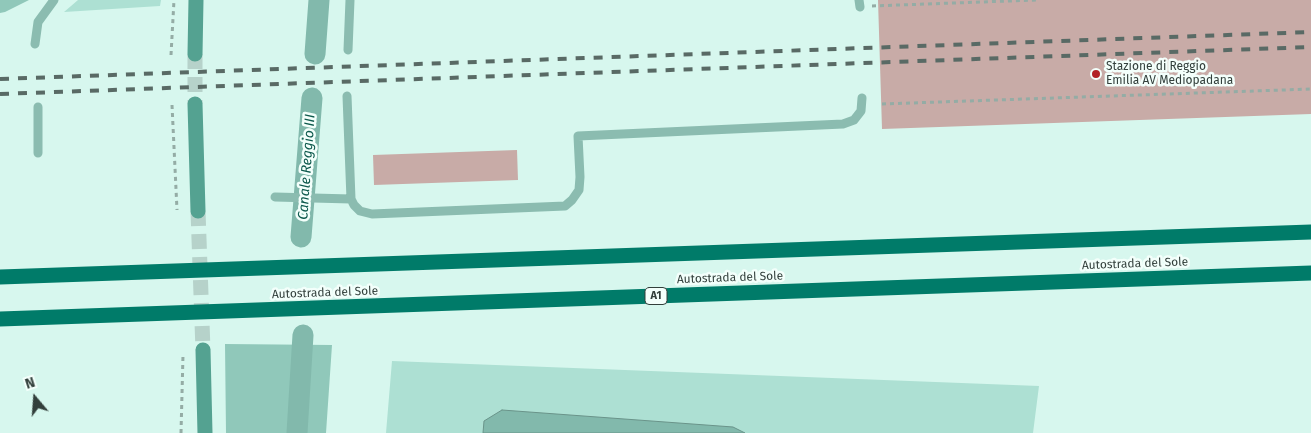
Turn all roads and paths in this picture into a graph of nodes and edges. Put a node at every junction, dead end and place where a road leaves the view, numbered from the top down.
1 (54, 0) edge
2 (174, 0) edge
3 (196, 0) edge
4 (350, 0) edge
5 (1036, 0) edge
6 (878, 6) dead end
7 (35, 44) dead end
8 (348, 50) dead end
9 (195, 54) tunnel mouth
10 (171, 55) dead end
11 (1311, 88) edge
12 (348, 96) dead end
13 (862, 98) dead end
14 (195, 104) tunnel mouth
15 (882, 104) dead end
16 (172, 105) dead end
17 (38, 107) dead end
18 (38, 152) dead end
19 (276, 197) dead end
20 (351, 199) junction
21 (177, 210) dead end
22 (198, 212) tunnel mouth
23 (1311, 232) edge
24 (1311, 273) edge
25 (0, 277) edge
26 (0, 319) edge
27 (203, 350) tunnel mouth
28 (183, 355) dead end
29 (181, 433) edge
30 (205, 433) edge

1 - 7 lane
2 - 10 path
3 - 9 street
4 - 8 lane
5 - 6 path
11 - 15 path
12 - 20 lane
13 - 20 lane
14 - 22 street
16 - 21 path
17 - 18 lane
19 - 20 lane
23 - 25 highway, Autostrada del Sole
24 - 26 highway, Autostrada del Sole / A1
27 - 30 street
28 - 29 path

